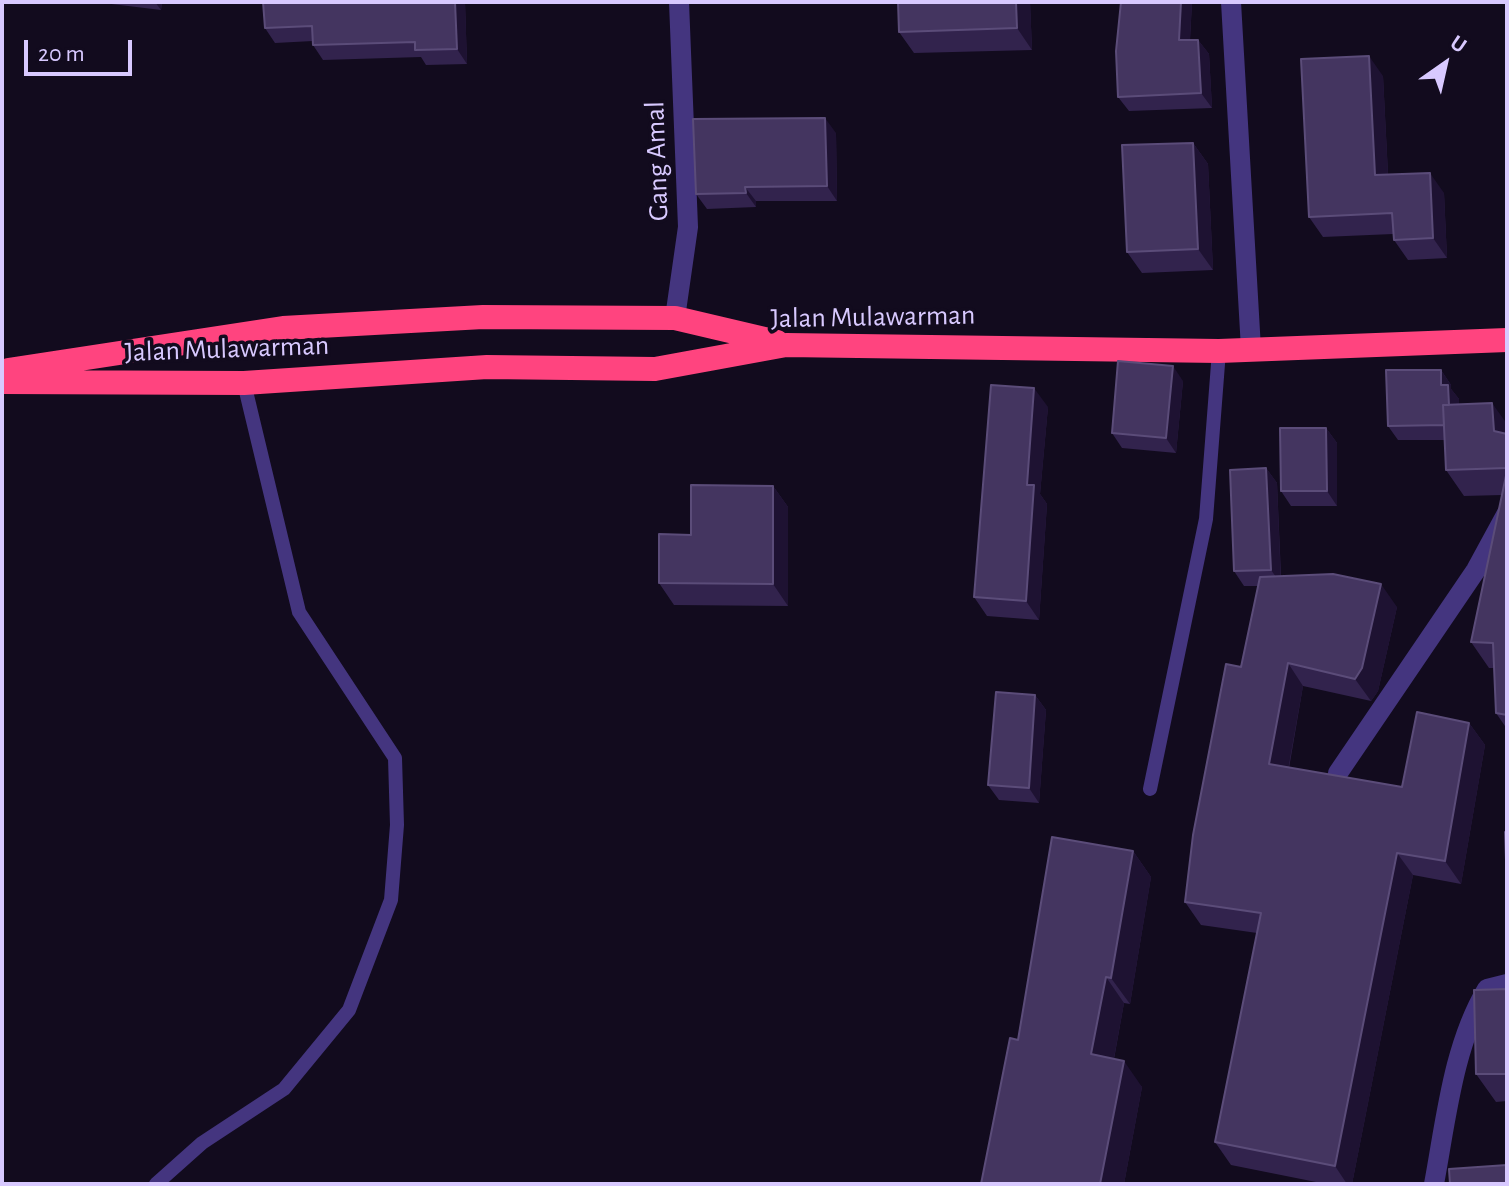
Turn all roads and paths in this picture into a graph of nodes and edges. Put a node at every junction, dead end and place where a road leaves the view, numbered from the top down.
1 (679, 2) edge
2 (1231, 2) edge
3 (675, 318) junction
4 (1507, 340) edge
5 (786, 345) junction
6 (1251, 349) junction
7 (1219, 351) junction
8 (2, 371) edge
9 (2, 382) edge
10 (244, 383) junction
11 (1507, 513) edge
12 (1338, 773) edge
13 (1150, 789) dead end
14 (1507, 984) edge
15 (156, 1184) edge
16 (1434, 1184) edge

1 - 3 street, Gang Amal
2 - 6 street
3 - 5 highway
3 - 8 highway
4 - 6 highway, Jalan Mulawarman
5 - 7 highway, Jalan Mulawarman
5 - 10 highway, Jalan Mulawarman
6 - 7 highway, Jalan Mulawarman
7 - 13 lane
9 - 10 highway, Jalan Mulawarman
10 - 15 lane
11 - 12 street
14 - 16 street

